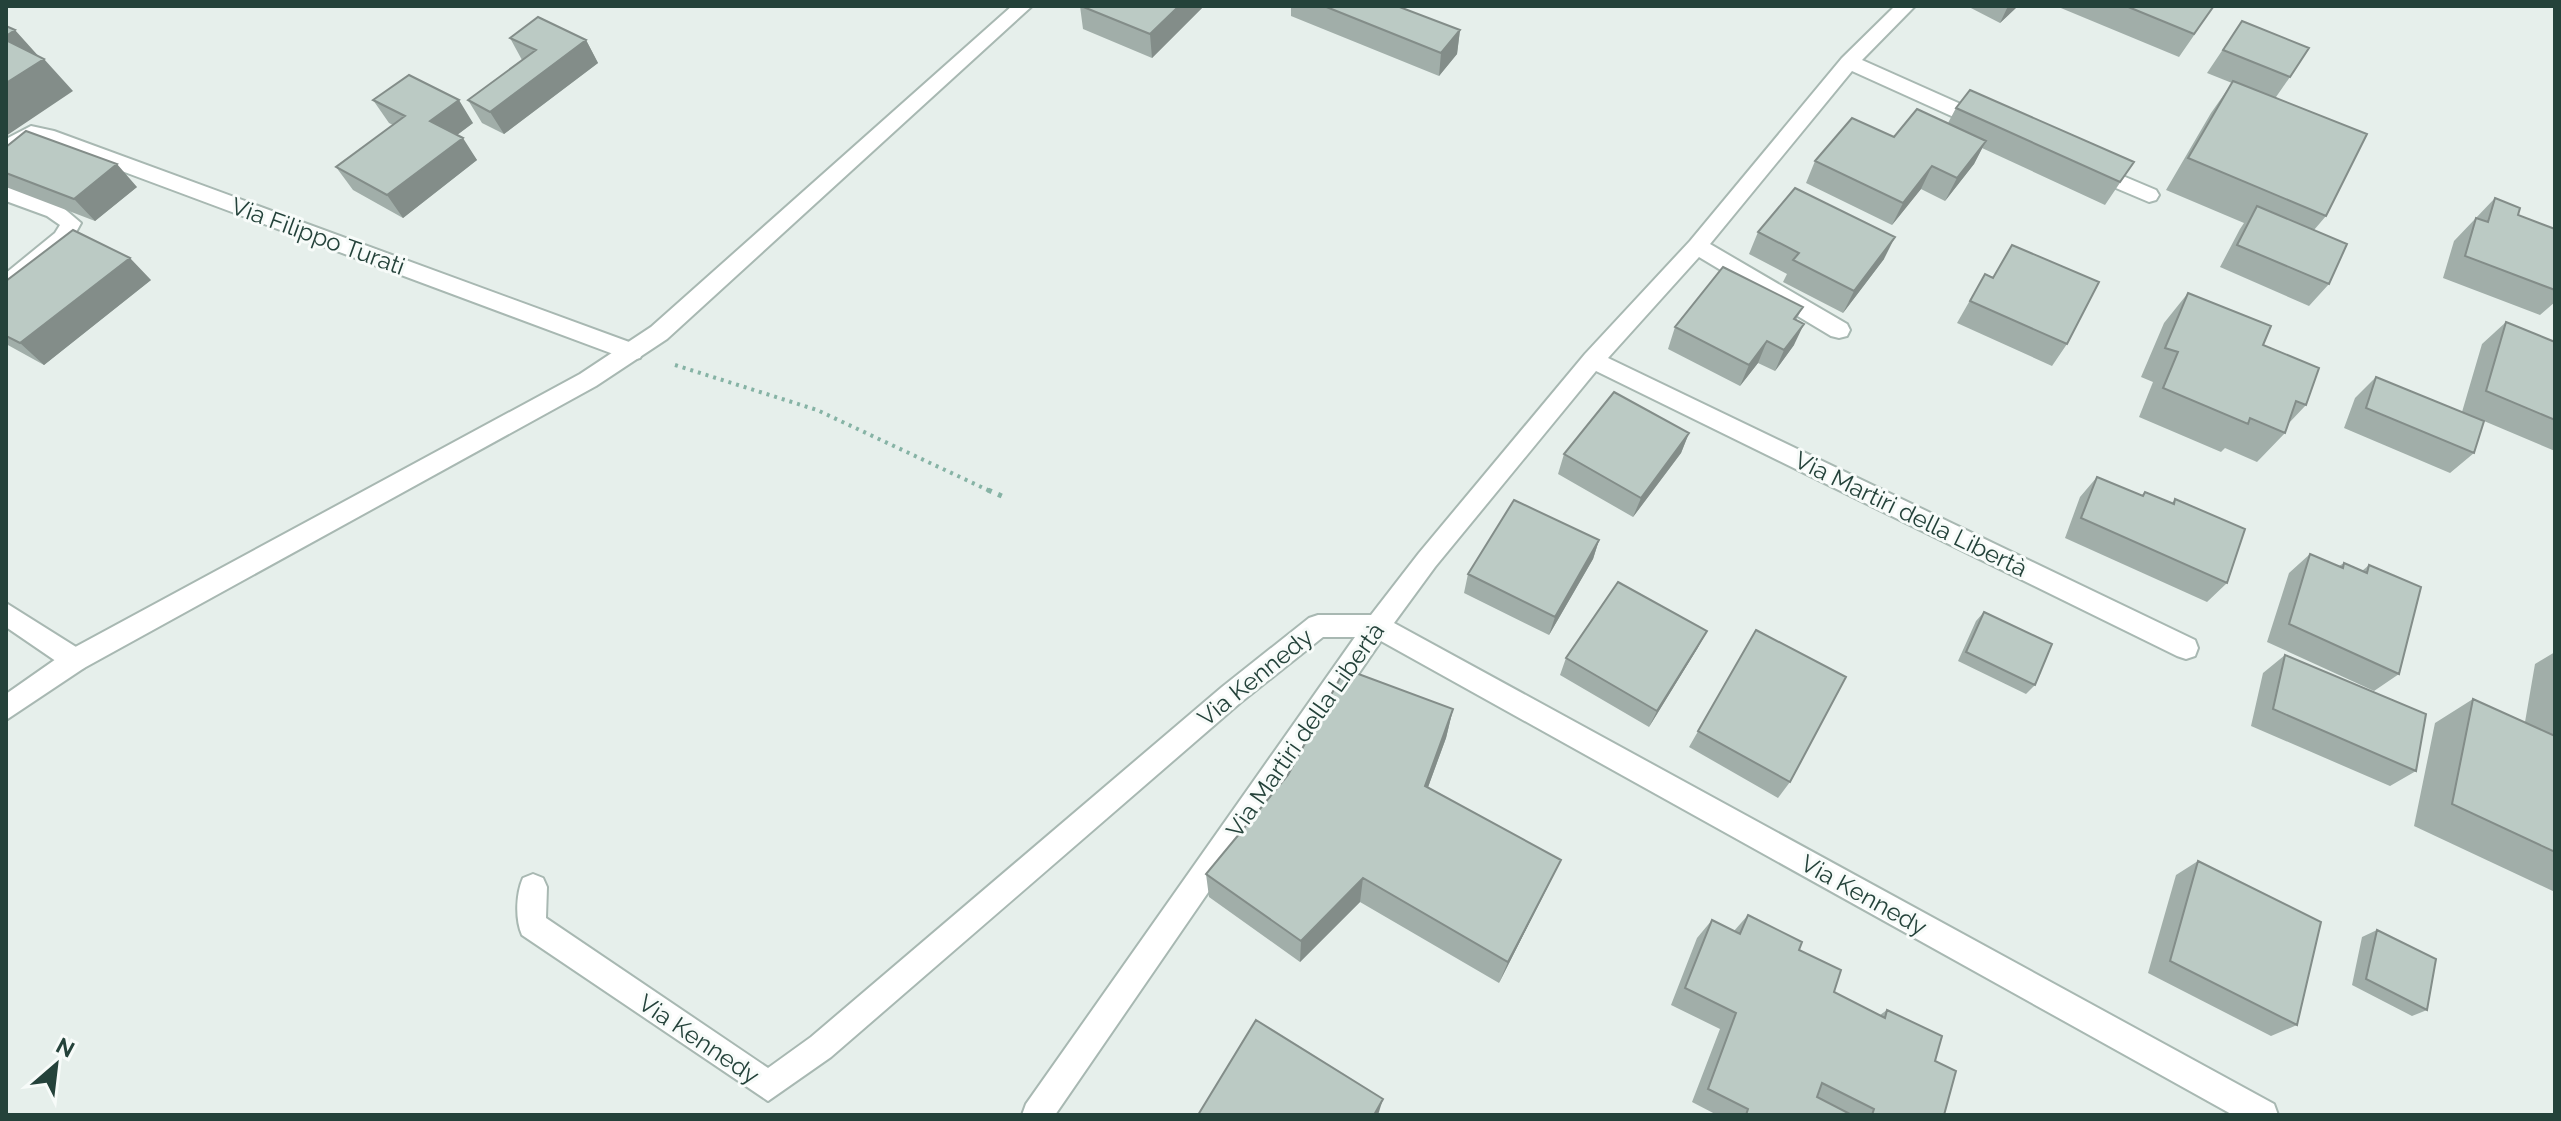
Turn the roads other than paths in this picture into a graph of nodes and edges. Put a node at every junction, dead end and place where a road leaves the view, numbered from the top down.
1 (1023, 6) edge
2 (1906, 6) edge
3 (1849, 62) junction
4 (2006, 132) edge
5 (6, 148) edge
6 (2077, 163) edge
7 (6, 193) edge
8 (2149, 195) dead end
9 (1697, 246) junction
10 (6, 285) edge
11 (1839, 330) dead end
12 (632, 352) junction
13 (1593, 360) junction
14 (6, 614) edge
15 (1377, 626) junction
16 (2186, 648) dead end
17 (75, 660) junction
18 (6, 708) edge
19 (533, 887) dead end
20 (1037, 1115) edge
21 (2263, 1115) edge

1 - 12 street
2 - 3 street, Via Martiri della Libertà
3 - 4 street
3 - 9 street, Via Martiri della Libertà
5 - 12 street, Via Filippo Turati
6 - 8 street
7 - 10 street
9 - 11 street
9 - 13 street, Via Martiri della Libertà
12 - 17 street
13 - 15 street, Via Martiri della Libertà
13 - 16 street, Via Martiri della Libertà
14 - 17 street
15 - 19 street, Via Kennedy
15 - 20 street, Via Martiri della Libertà
15 - 21 street, Via Kennedy
17 - 18 street

